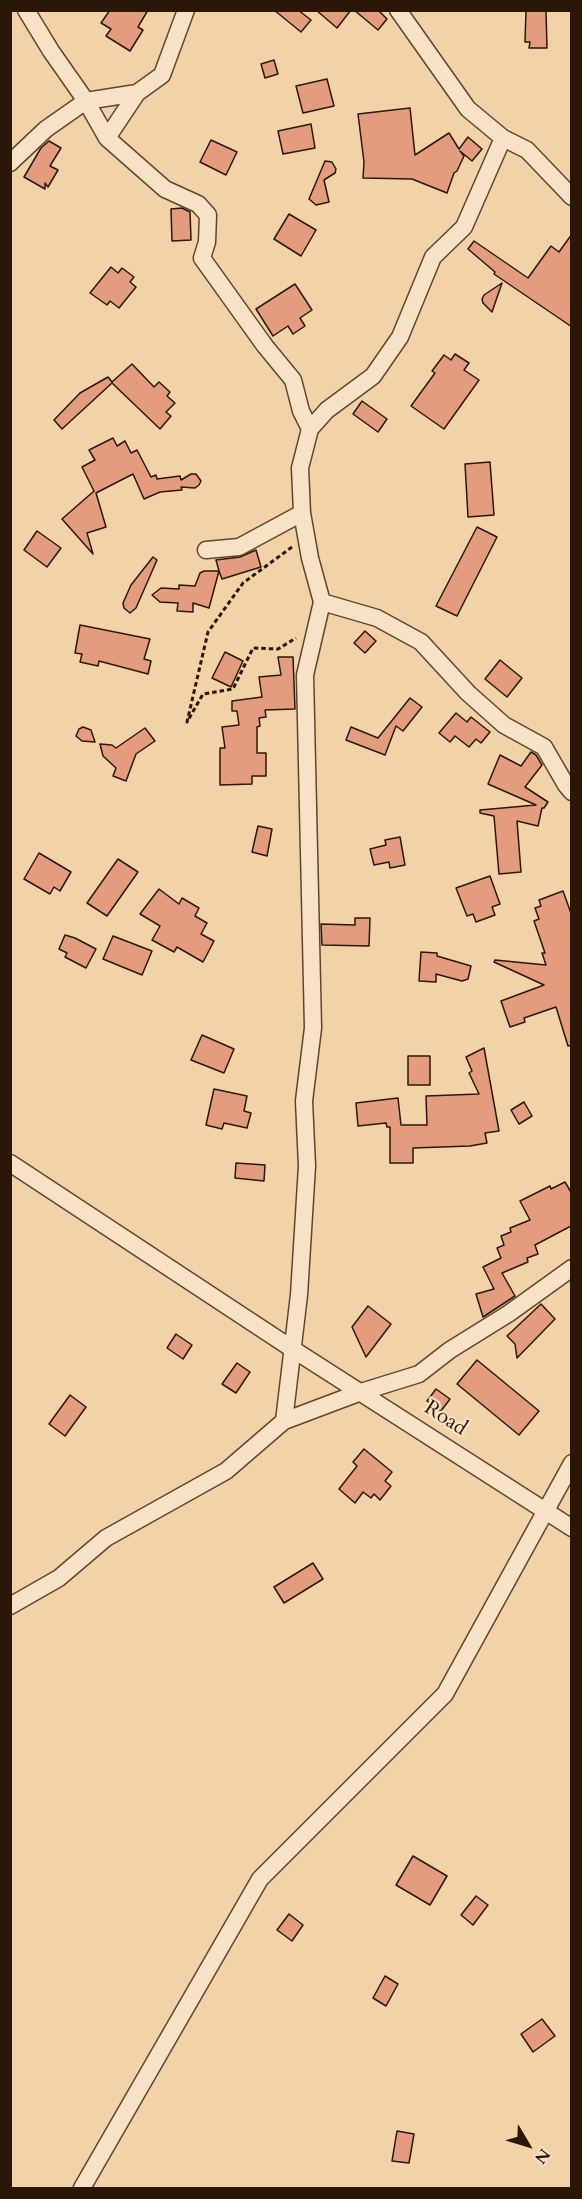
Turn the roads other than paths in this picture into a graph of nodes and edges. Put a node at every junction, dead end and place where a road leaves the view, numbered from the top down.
1 (26, 10) edge
2 (186, 10) edge
3 (398, 10) edge
4 (137, 93) junction
5 (86, 101) junction
6 (107, 138) junction
7 (503, 138) junction
8 (10, 163) edge
9 (572, 197) edge
10 (310, 429) junction
11 (302, 513) junction
12 (206, 550) dead end
13 (322, 602) junction
14 (572, 792) edge
15 (10, 1163) edge
16 (572, 1268) edge
17 (294, 1350) junction
18 (361, 1392) junction
19 (284, 1421) junction
20 (572, 1463) edge
21 (546, 1511) junction
22 (572, 1528) edge
23 (10, 1606) edge
24 (82, 2188) edge

1 - 5 street
2 - 4 street
3 - 7 street
4 - 5 street
4 - 6 street
5 - 6 street
5 - 8 street
6 - 10 street
7 - 9 street
7 - 10 street
10 - 11 street
11 - 12 street
11 - 13 street
13 - 14 street
13 - 17 street
15 - 17 street, Road
16 - 18 street
17 - 18 street, Road
17 - 19 street
18 - 19 street
18 - 21 street, Road
19 - 23 street
20 - 21 street
21 - 22 street, Road
21 - 24 street

